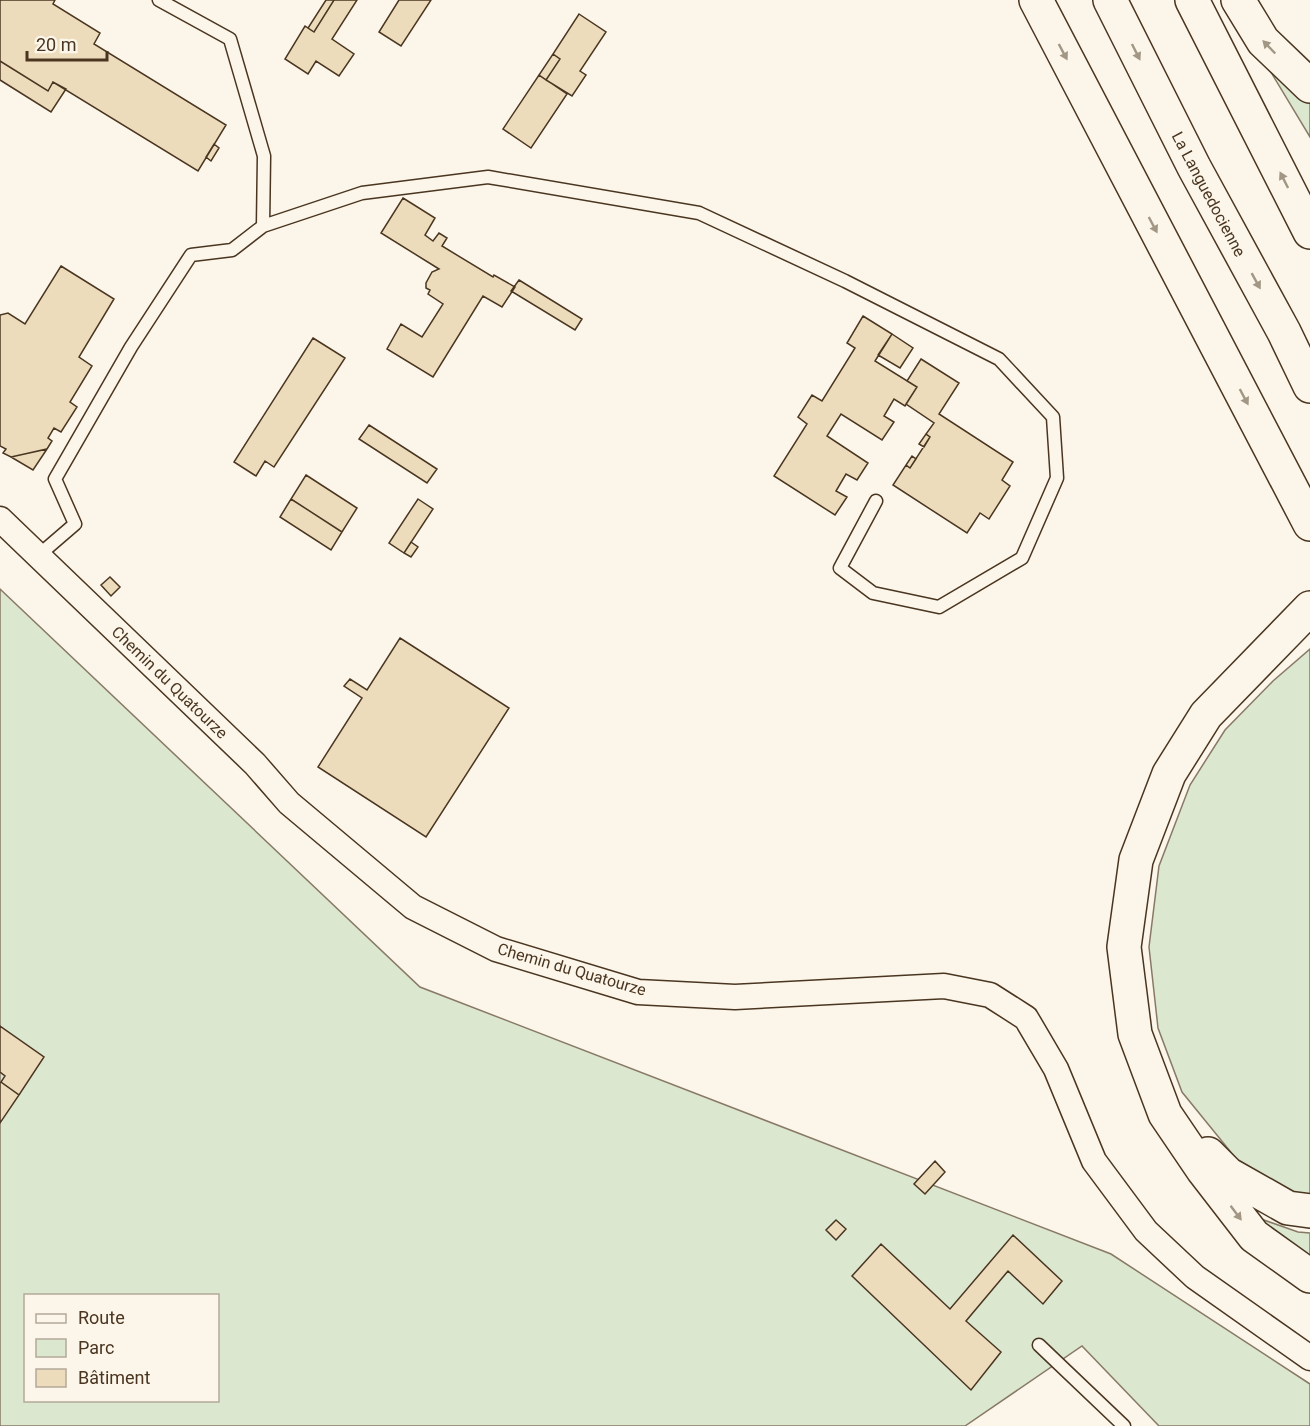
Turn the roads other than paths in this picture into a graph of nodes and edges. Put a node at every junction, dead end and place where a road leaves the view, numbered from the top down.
1 (159, 0) edge
2 (1036, 0) edge
3 (1110, 0) edge
4 (1192, 0) edge
5 (1238, 0) edge
6 (1310, 86) edge
7 (263, 226) junction
8 (1310, 232) edge
9 (1310, 386) edge
10 (876, 501) dead end
11 (0, 519) edge
12 (1310, 524) edge
13 (39, 555) junction
14 (1304, 615) edge
15 (1165, 1114) junction
16 (1310, 1211) edge
17 (1310, 1276) edge
18 (1039, 1346) dead end
19 (1310, 1358) edge
20 (1124, 1426) edge

1 - 7 lane
2 -> 12 highway
3 -> 9 highway, La Languedocienne
8 -> 4 highway
6 -> 5 highway
7 - 10 lane
7 - 13 lane
11 - 13 street, Chemin du Quatourze
13 - 19 street, Chemin du Quatourze
14 - 15 highway
15 - 16 highway
15 -> 17 highway
18 - 20 lane

